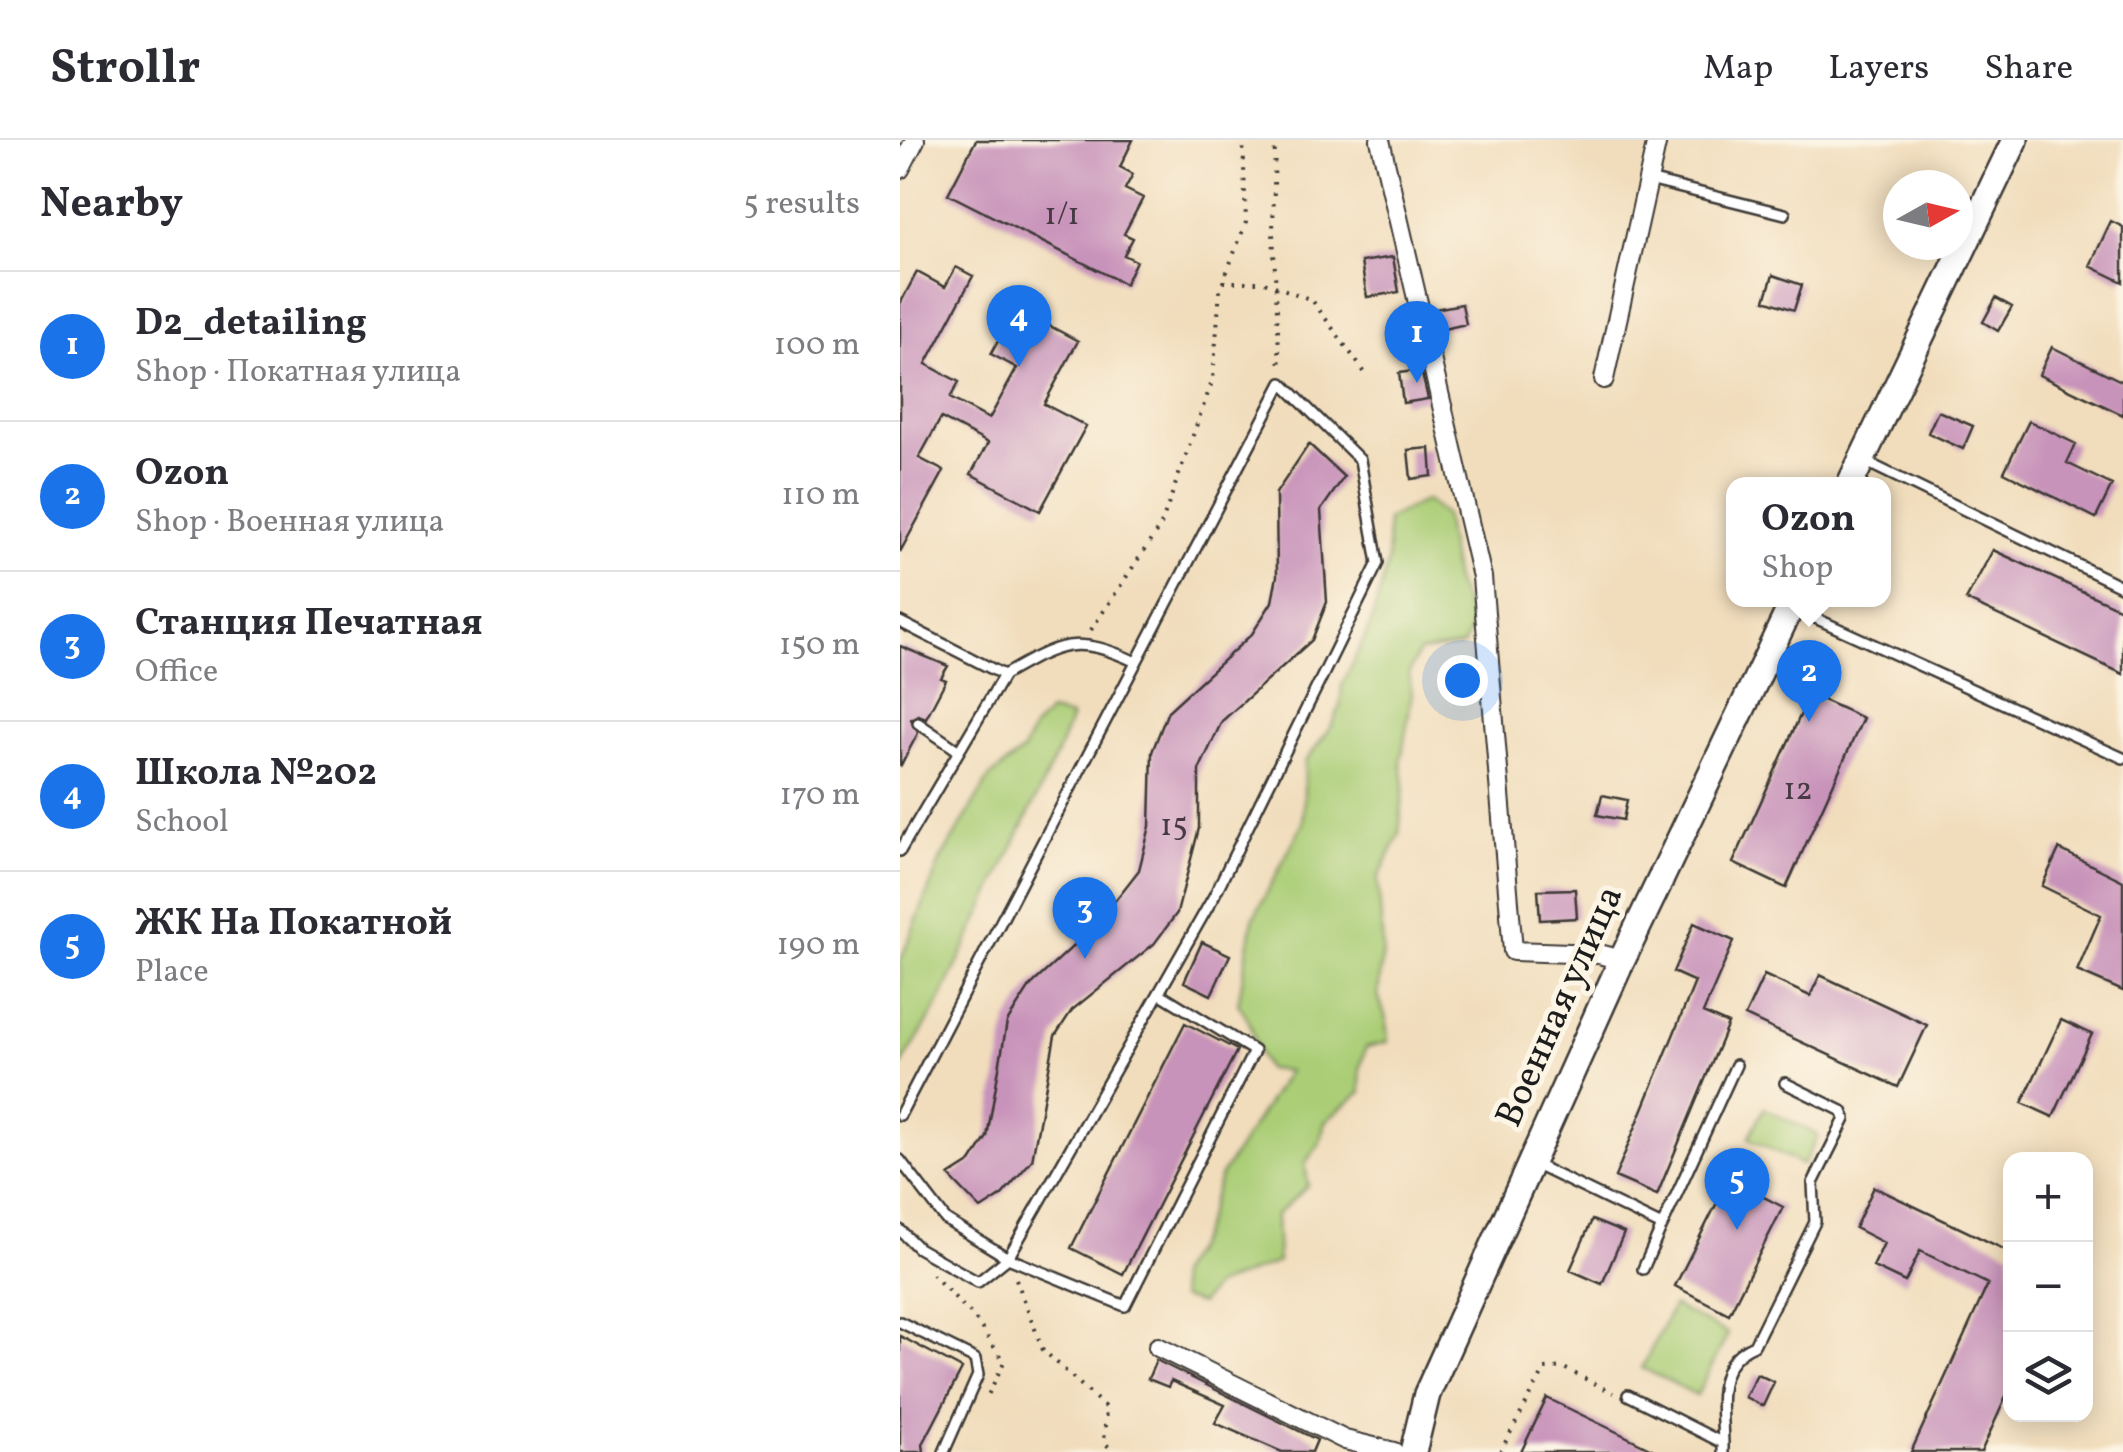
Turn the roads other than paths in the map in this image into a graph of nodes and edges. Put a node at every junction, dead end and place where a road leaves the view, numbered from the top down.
1 (916, 140) edge
2 (1380, 140) edge
3 (1658, 140) edge
4 (2015, 140) edge
5 (900, 169) edge
6 (1649, 180) junction
7 (1785, 214) dead end
8 (1604, 379) dead end
9 (1861, 460) junction
10 (1853, 477) edge
11 (2123, 586) edge
12 (1791, 607) edge
13 (1802, 607) edge
14 (900, 622) edge
15 (1136, 662) junction
16 (1004, 675) junction
17 (918, 723) dead end
18 (959, 751) junction
19 (2123, 758) edge
20 (900, 851) edge
21 (1622, 960) junction
22 (1158, 993) junction
23 (1736, 1065) dead end
24 (1785, 1083) dead end
25 (900, 1115) edge
26 (900, 1160) edge
27 (1531, 1163) junction
28 (1662, 1226) junction
29 (900, 1230) edge
30 (1008, 1258) junction
31 (1643, 1269) dead end
32 (900, 1322) edge
33 (1158, 1347) dead end
34 (1627, 1398) road end
35 (1723, 1447) edge
36 (944, 1452) edge
37 (1394, 1452) edge
38 (1414, 1452) edge

1 - 5 street
2 - 21 street
3 - 6 street
4 - 9 main road
6 - 7 lane
6 - 8 street
9 - 10 main road
9 - 11 lane
12 - 21 main road, Военная улица
13 - 19 lane
14 - 16 lane
15 - 16 lane
15 - 22 lane
15 - 25 lane
16 - 18 lane
17 - 18 lane
18 - 20 lane
21 - 27 main road, Военная улица
22 - 30 lane
22 - 30 lane
23 - 28 lane
24 - 35 lane
26 - 30 lane
27 - 28 lane
27 - 38 main road, Военная улица
28 - 31 lane
29 - 30 lane
32 - 36 lane
33 - 37 street
34 - 35 lane

